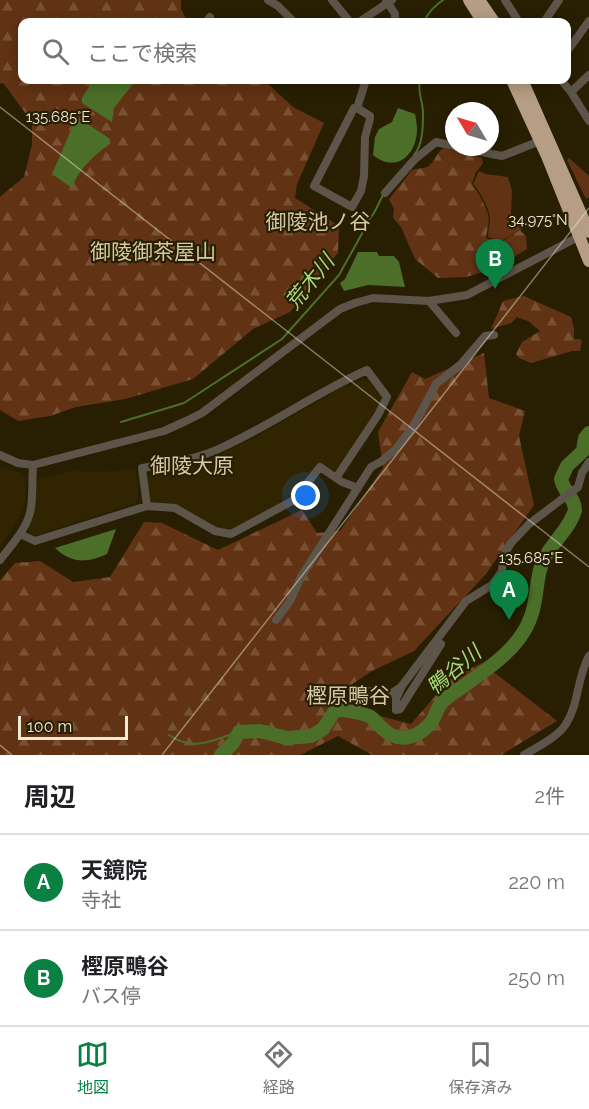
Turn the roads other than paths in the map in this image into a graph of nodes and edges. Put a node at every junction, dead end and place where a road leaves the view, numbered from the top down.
1 (268, 0) edge
2 (332, 0) edge
3 (469, 0) edge
4 (479, 0) edge
5 (559, 0) edge
6 (389, 1) edge
7 (508, 2) edge
8 (290, 18) edge
9 (347, 18) edge
10 (365, 18) edge
11 (394, 18) edge
12 (480, 18) edge
13 (491, 18) edge
14 (517, 18) edge
15 (547, 18) edge
16 (589, 21) edge
17 (571, 47) edge
18 (589, 75) edge
19 (365, 84) edge
20 (514, 84) edge
21 (523, 84) edge
22 (564, 84) edge
23 (571, 92) junction
24 (357, 108) junction
25 (589, 122) edge
26 (544, 139) junction
27 (445, 144) edge
28 (499, 155) edge
29 (385, 193) dead end
30 (586, 234) edge
31 (589, 261) edge
32 (429, 301) junction
33 (456, 333) dead end
34 (494, 335) dead end
35 (0, 455) edge
36 (589, 462) edge
37 (33, 465) junction
38 (336, 478) junction
39 (358, 488) junction
40 (147, 506) junction
41 (20, 534) junction
42 (0, 560) edge
43 (276, 620) dead end
44 (451, 621) junction
45 (589, 656) edge
46 (401, 687) junction
47 (366, 690) dead end
48 (524, 755) edge

1 - 8 street
2 - 9 street
3 - 12 highway
4 - 13 highway
5 - 15 street
6 - 10 street
6 - 11 street
7 - 14 street
16 - 17 street
18 - 23 street
19 - 24 street
20 - 26 highway
21 - 26 highway
22 - 23 street
23 - 25 street
24 - 24 street
26 - 28 street
26 - 30 highway
27 - 29 street
30 - 31 highway
30 - 32 street
32 - 33 street
32 - 37 street
34 - 39 street
35 - 37 street
36 - 44 street
37 - 41 street
38 - 39 street
38 - 40 street
38 - 40 street
39 - 43 street
40 - 41 street
41 - 42 street
44 - 46 street
44 - 46 street
45 - 48 street
46 - 47 street

